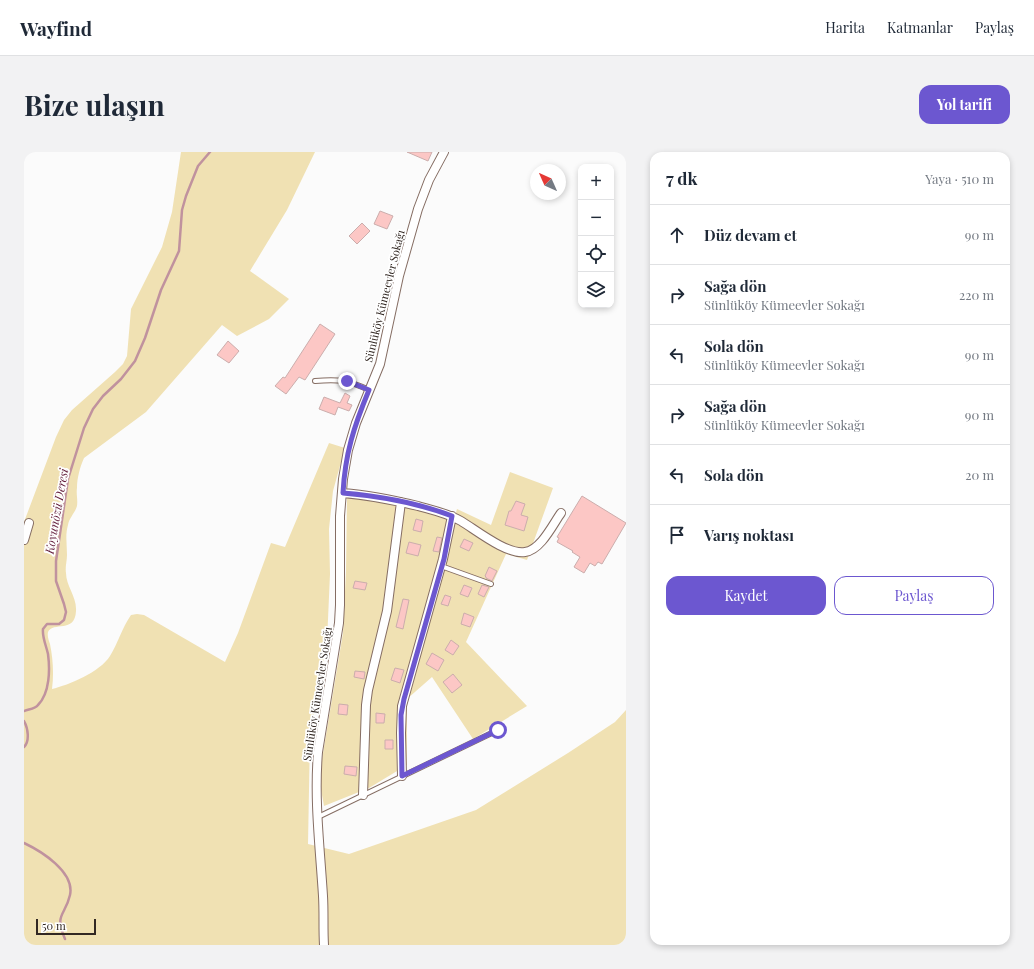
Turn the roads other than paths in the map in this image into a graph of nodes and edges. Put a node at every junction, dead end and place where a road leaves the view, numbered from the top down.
1 (444, 152) edge
2 (315, 381) dead end
3 (369, 390) junction
4 (343, 493) junction
5 (401, 502) junction
6 (561, 513) dead end
7 (452, 516) junction
8 (30, 523) dead end
9 (24, 540) edge
10 (441, 566) junction
11 (491, 584) dead end
12 (498, 730) dead end
13 (402, 776) junction
14 (363, 795) junction
15 (318, 817) junction
16 (324, 945) edge

1 - 3 street, Sünlüköy Kümeevler Sokağı
2 - 3 lane
3 - 4 street, Sünlüköy Kümeevler Sokağı
4 - 5 street
4 - 15 street, Sünlüköy Kümeevler Sokağı
5 - 7 street
5 - 14 street
6 - 7 street
7 - 10 street
8 - 9 street
10 - 11 lane
10 - 13 street
12 - 13 lane
13 - 14 lane
14 - 15 lane
15 - 16 street, Sünlüköy Kümeevler Sokağı

